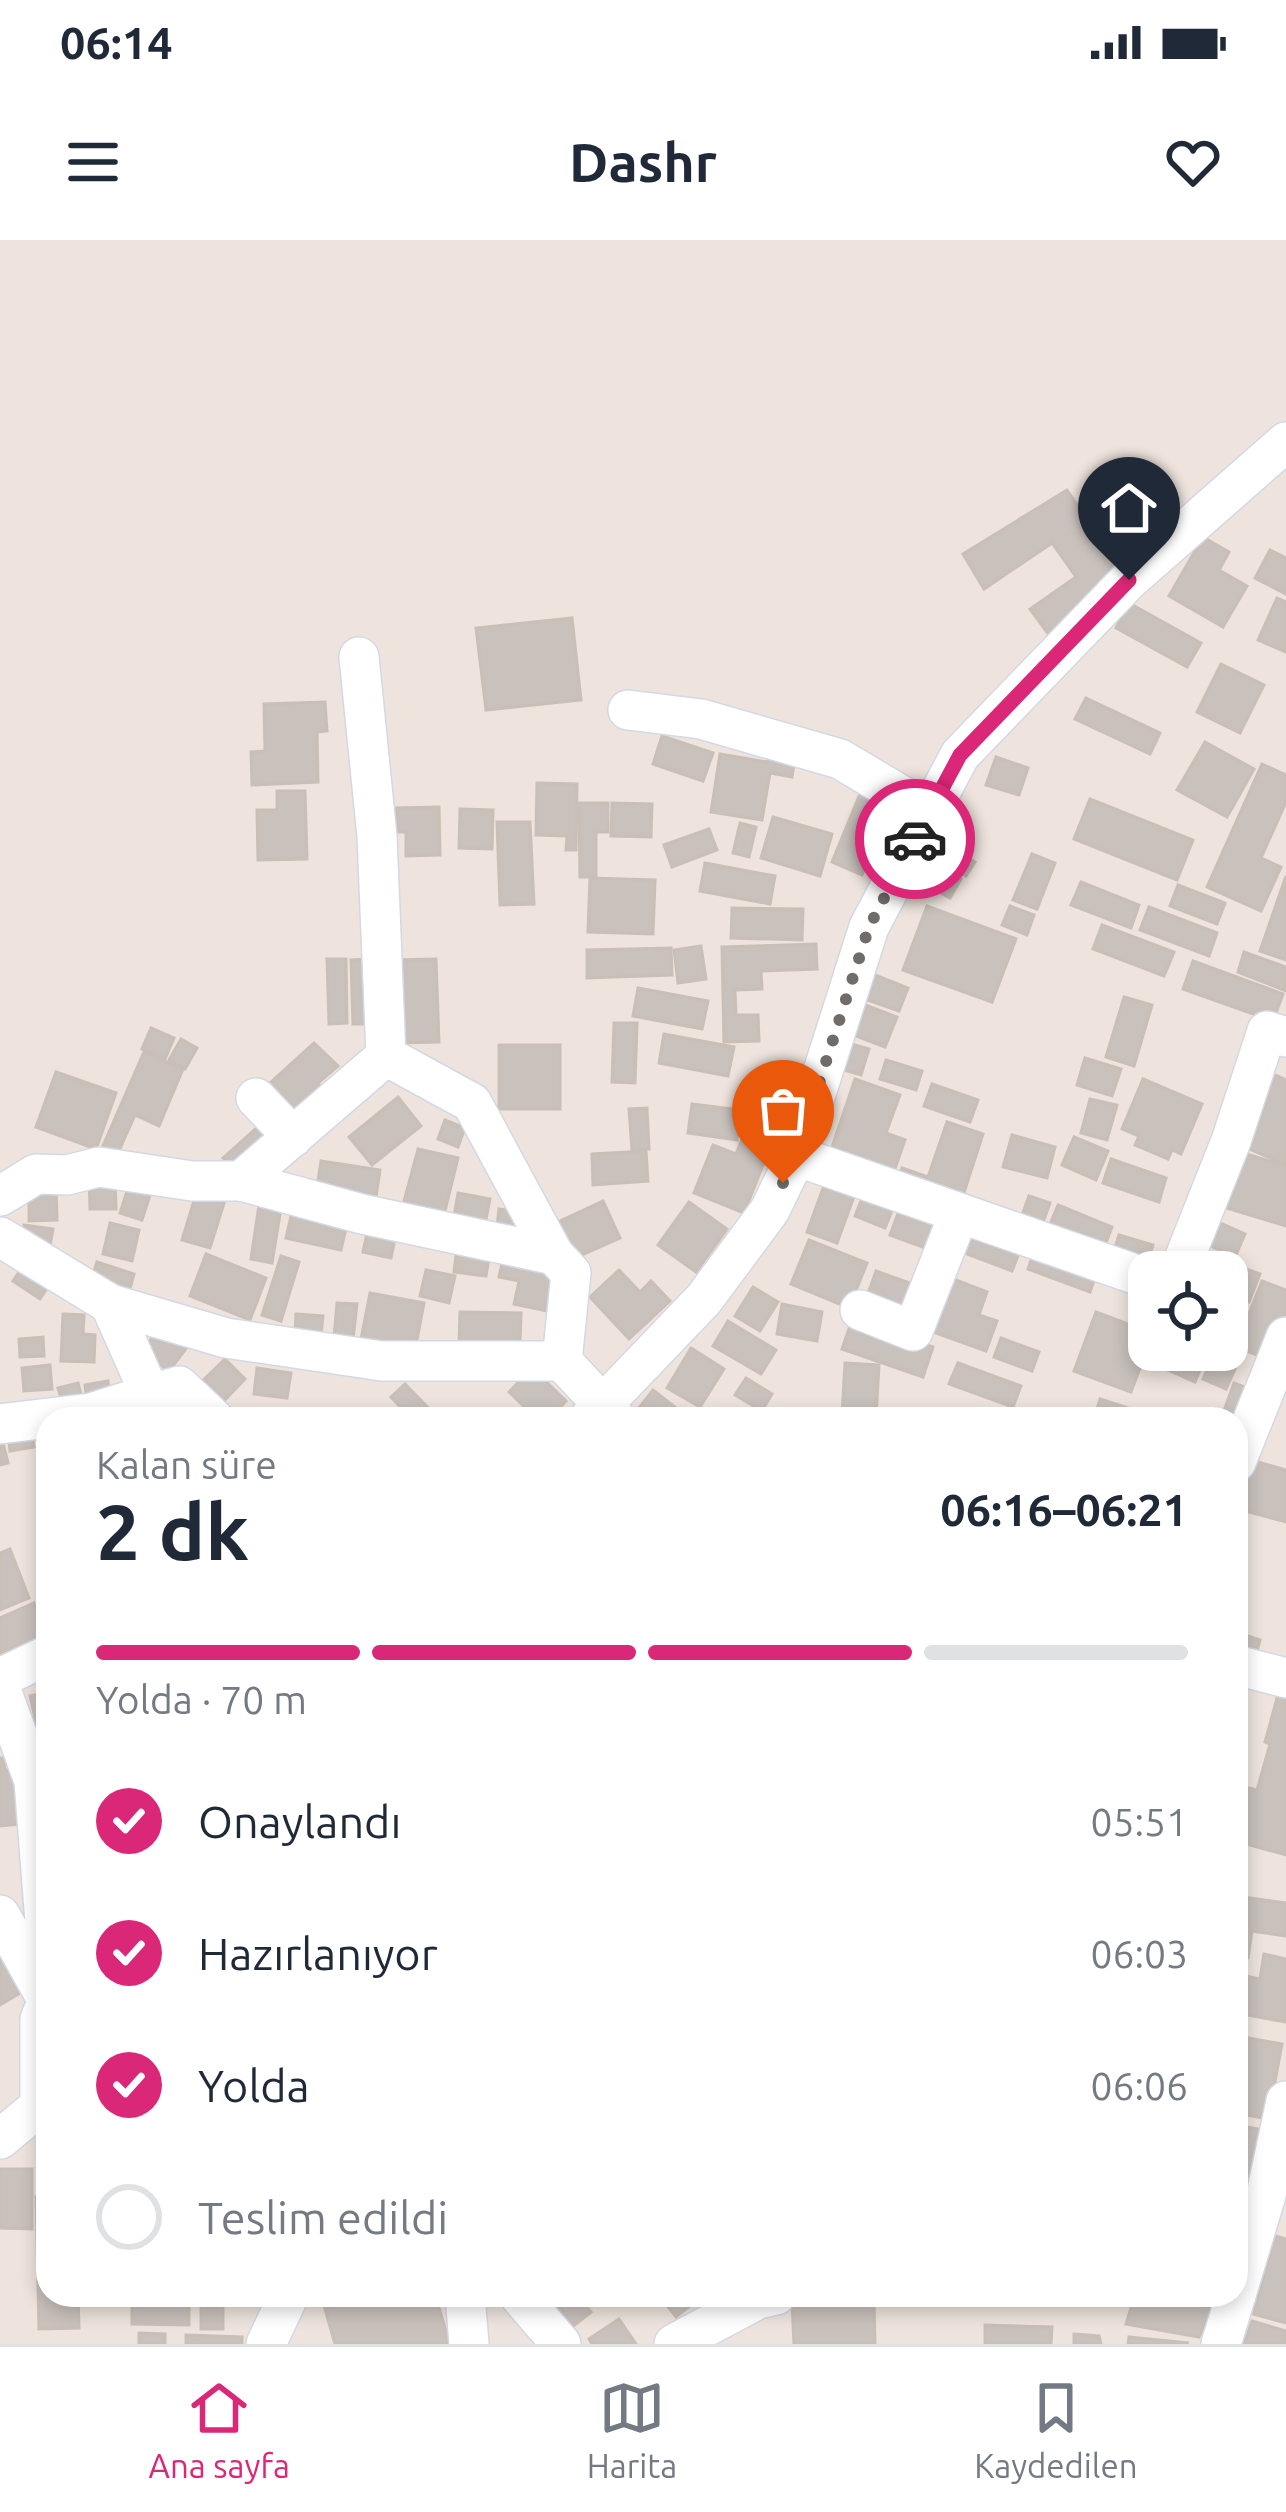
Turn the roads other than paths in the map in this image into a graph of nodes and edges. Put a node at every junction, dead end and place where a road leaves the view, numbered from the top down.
1 (1286, 442) edge
2 (358, 657) dead end
3 (628, 710) dead end
4 (929, 812) junction
5 (1286, 1037) edge
6 (386, 1056) junction
7 (256, 1098) dead end
8 (293, 1137) junction
9 (796, 1156) junction
10 (241, 1181) junction
11 (0, 1196) edge
12 (959, 1214) junction
13 (0, 1238) edge
14 (1187, 1251) edge
15 (554, 1255) junction
16 (1128, 1272) edge
17 (110, 1304) junction
18 (860, 1310) dead end
19 (1286, 1337) edge
20 (562, 1361) junction
21 (150, 1394) junction
22 (110, 1407) edge
23 (201, 1407) edge
24 (596, 1407) edge
25 (609, 1407) edge
26 (36, 1420) edge
27 (0, 1424) edge
28 (1248, 1432) edge
29 (36, 1662) edge
30 (1248, 1667) edge
31 (1286, 1678) edge
32 (0, 1683) edge
33 (36, 1806) edge
34 (0, 1916) edge
35 (36, 1980) edge
36 (1286, 2101) edge
37 (36, 2109) edge
38 (0, 2139) edge
39 (1248, 2254) edge
40 (283, 2307) edge
41 (466, 2307) edge
42 (529, 2307) edge
43 (743, 2307) edge
44 (1232, 2307) edge
45 (266, 2344) edge
46 (470, 2344) edge
47 (561, 2344) edge
48 (674, 2344) edge
49 (1221, 2344) edge

1 - 4 street
2 - 6 street
3 - 4 street
4 - 9 street
5 - 14 street
6 - 8 street
6 - 15 street
7 - 8 street
8 - 10 street
9 - 12 street
9 - 25 street
10 - 11 street
10 - 15 street
12 - 16 street
12 - 18 street
13 - 17 street
15 - 20 street
17 - 20 street
17 - 21 street
19 - 28 street
20 - 24 street
21 - 22 street
21 - 23 street
26 - 27 street
29 - 32 street
30 - 31 street
32 - 33 street
34 - 35 street
36 - 39 street
37 - 38 street
40 - 45 street
41 - 46 street
42 - 47 street
43 - 48 street
44 - 49 street

